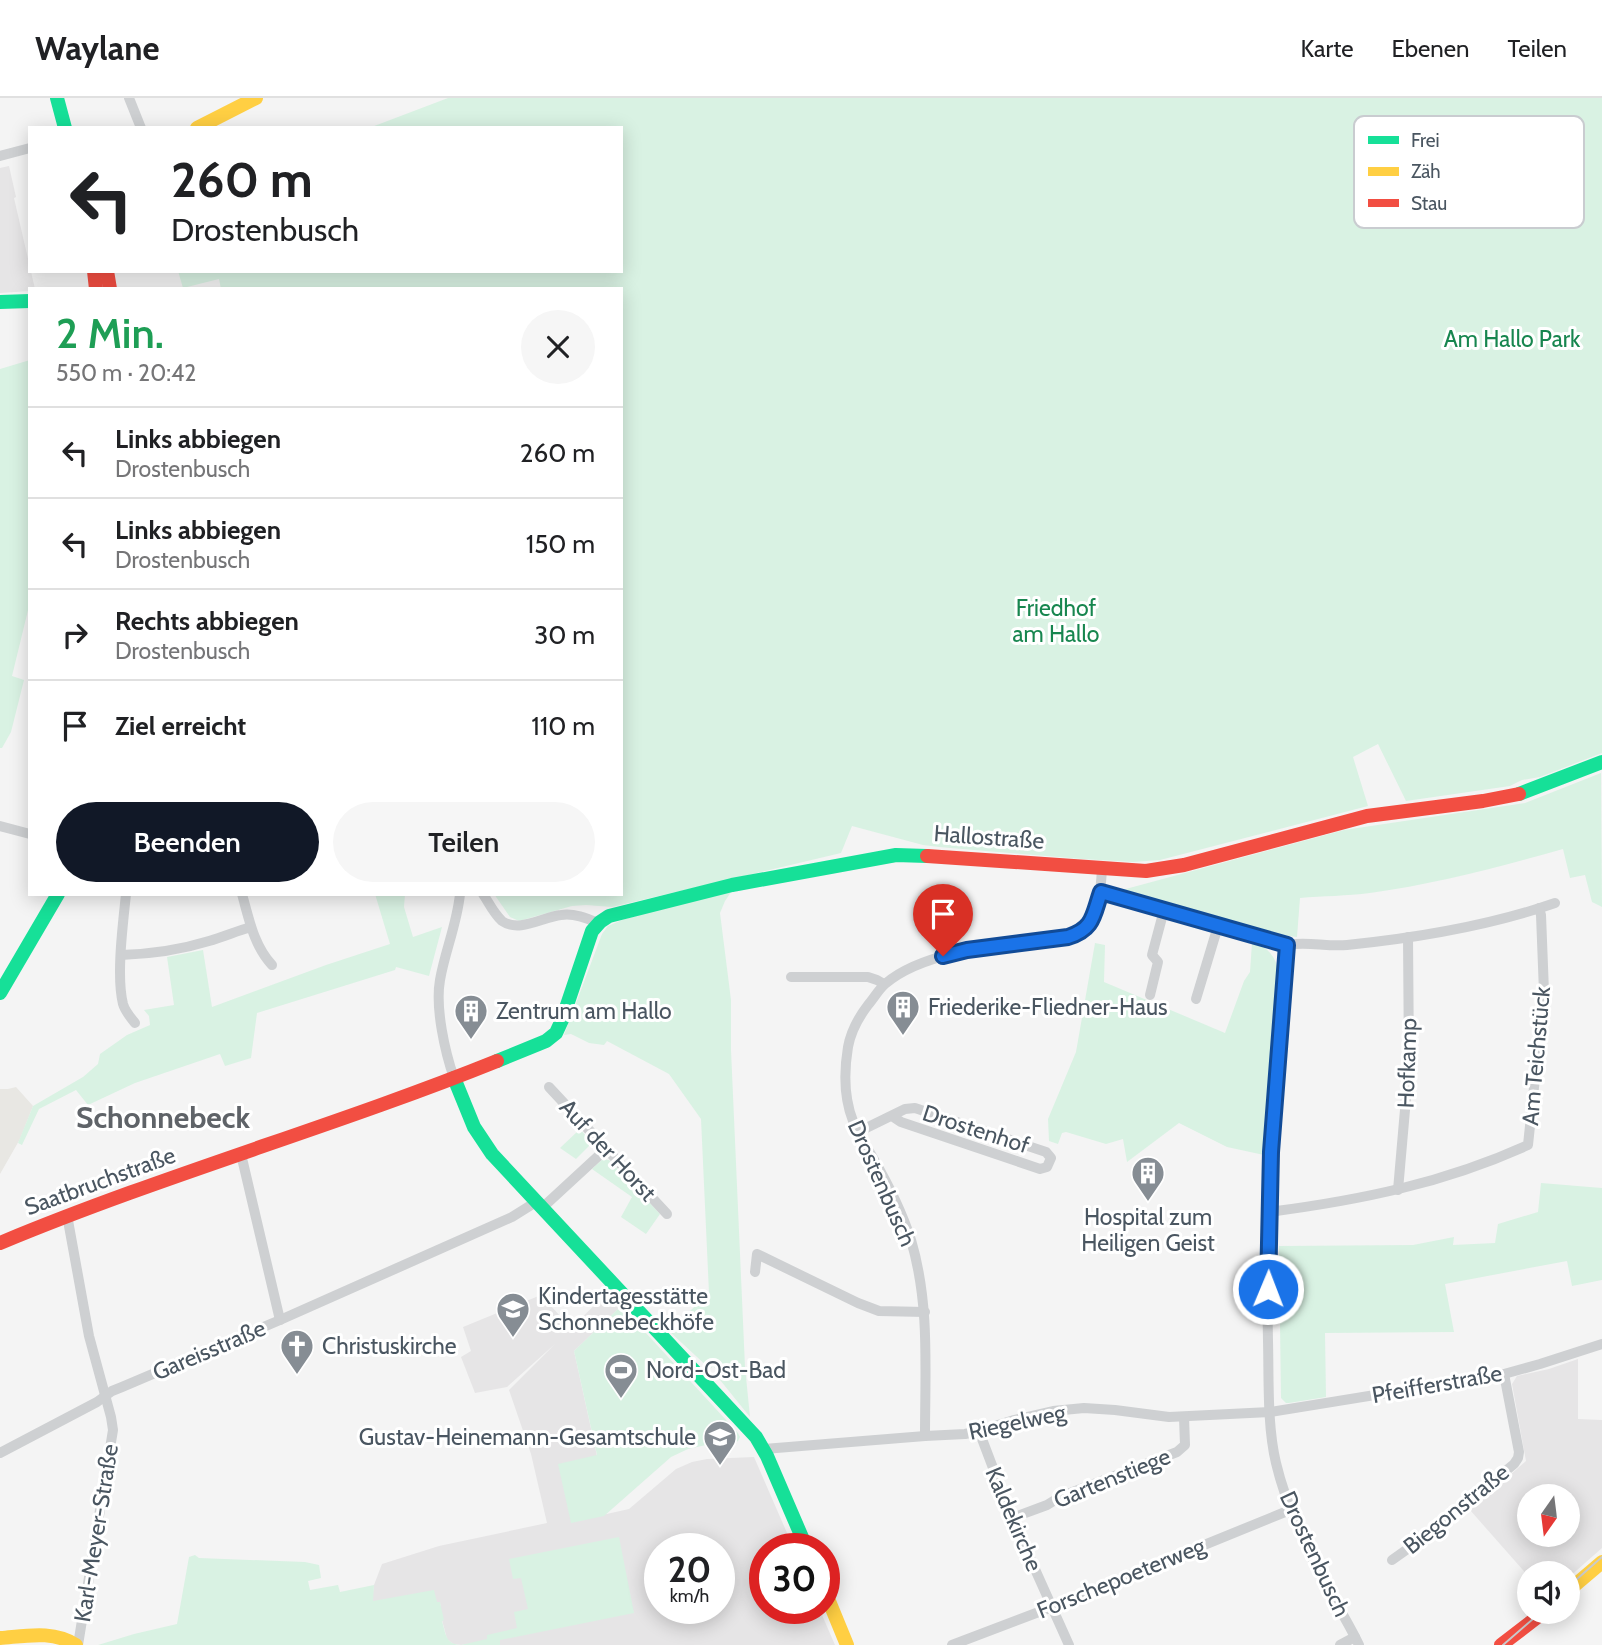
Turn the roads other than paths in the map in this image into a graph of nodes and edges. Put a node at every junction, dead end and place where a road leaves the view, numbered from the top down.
1 (57, 98) edge
2 (129, 98) edge
3 (254, 98) edge
4 (64, 126) edge
5 (140, 126) edge
6 (201, 126) edge
7 (28, 149) edge
8 (0, 156) edge
9 (28, 301) edge
10 (0, 302) edge
11 (1602, 762) edge
12 (0, 827) edge
13 (28, 834) edge
14 (1102, 869) junction
15 (1101, 892) junction
16 (57, 896) edge
17 (126, 896) edge
18 (243, 896) edge
19 (460, 896) edge
20 (484, 896) edge
21 (1555, 903) dead end
22 (1539, 908) junction
23 (1164, 910) junction
24 (598, 923) junction
25 (1218, 926) junction
26 (251, 927) junction
27 (1408, 937) junction
28 (1287, 945) junction
29 (121, 955) junction
30 (272, 965) dead end
31 (791, 977) dead end
32 (884, 984) junction
33 (0, 993) edge
34 (1150, 995) dead end
35 (1196, 999) dead end
36 (135, 1023) dead end
37 (454, 1078) junction
38 (549, 1087) dead end
39 (892, 1116) junction
40 (858, 1132) junction
41 (606, 1149) junction
42 (241, 1154) junction
43 (1398, 1190) junction
44 (539, 1205) junction
45 (1269, 1212) junction
46 (667, 1214) dead end
47 (67, 1215) junction
48 (0, 1243) edge
49 (755, 1272) dead end
50 (925, 1312) junction
51 (280, 1320) junction
52 (1602, 1344) edge
53 (1504, 1374) junction
54 (105, 1396) junction
55 (1270, 1412) junction
56 (1184, 1417) junction
57 (979, 1431) junction
58 (925, 1436) junction
59 (764, 1449) junction
60 (0, 1454) edge
61 (1290, 1510) junction
62 (1012, 1518) junction
63 (800, 1533) edge
64 (1392, 1560) dead end
65 (1602, 1562) edge
66 (1580, 1581) edge
67 (1052, 1606) junction
68 (838, 1624) edge
69 (1528, 1624) edge
70 (1533, 1624) edge
71 (0, 1639) edge
72 (1357, 1641) edge
73 (77, 1645) edge
74 (847, 1645) edge
75 (952, 1645) edge
76 (1069, 1645) edge
77 (1340, 1645) edge
78 (1501, 1645) edge
79 (1515, 1645) edge

1 - 4 main road
2 - 5 street
3 - 6 main road
7 - 8 street
9 - 10 main road
11 - 14 main road, Hallostraße
12 - 13 street
14 - 15 street, Drostenbusch
14 - 24 main road, Hallostraße
15 - 23 street
15 - 32 street, Drostenbusch
16 - 33 main road
17 - 29 street
18 - 26 street
19 - 37 street
20 - 24 street
21 - 22 street
22 - 27 street
22 - 43 street, Am Teichstück
23 - 25 street
23 - 34 street
24 - 37 main road
25 - 28 street
25 - 35 street
26 - 29 street
26 - 30 street
27 - 28 street
27 - 43 street, Hofkamp
28 - 45 street, Drostenbusch
29 - 36 street
31 - 32 street
32 - 40 street, Drostenbusch
37 - 42 main road, Saatbruchstraße
37 - 44 main road
38 - 41 street, Auf der Horst
39 - 39 street, Drostenhof
39 - 40 street, Drostenhof
40 - 50 street, Drostenbusch
41 - 44 street, Gareisstraße
41 - 46 street, Auf der Horst
42 - 47 main road, Saatbruchstraße
42 - 51 street
43 - 45 street, Am Teichstück
44 - 51 street, Gareisstraße
44 - 59 main road
45 - 55 street, Drostenbusch
47 - 48 main road, Saatbruchstraße
47 - 54 street, Karl-Meyer-Straße
49 - 50 street
50 - 58 street, Drostenbusch
51 - 54 street, Gareisstraße
52 - 53 street, Pfeifferstraße
53 - 55 street, Pfeifferstraße
53 - 64 street, Biegonstraße
54 - 60 street, Gareisstraße
54 - 73 street, Karl-Meyer-Straße
55 - 56 street, Riegelweg
55 - 61 street, Drostenbusch
56 - 57 street, Riegelweg
56 - 62 street, Gartenstiege
57 - 58 street, Riegelweg
57 - 62 street, Kaldekirche
58 - 59 street, Riegelweg
59 - 63 main road
61 - 67 street, Forschepoeterweg
61 - 72 street, Drostenbusch
62 - 67 street, Kaldekirche
65 - 66 main road
67 - 75 street, Forschepoeterweg
67 - 76 street, Kaldekirche
68 - 74 main road
69 - 78 main road
70 - 79 main road
71 - 73 main road
72 - 77 street

